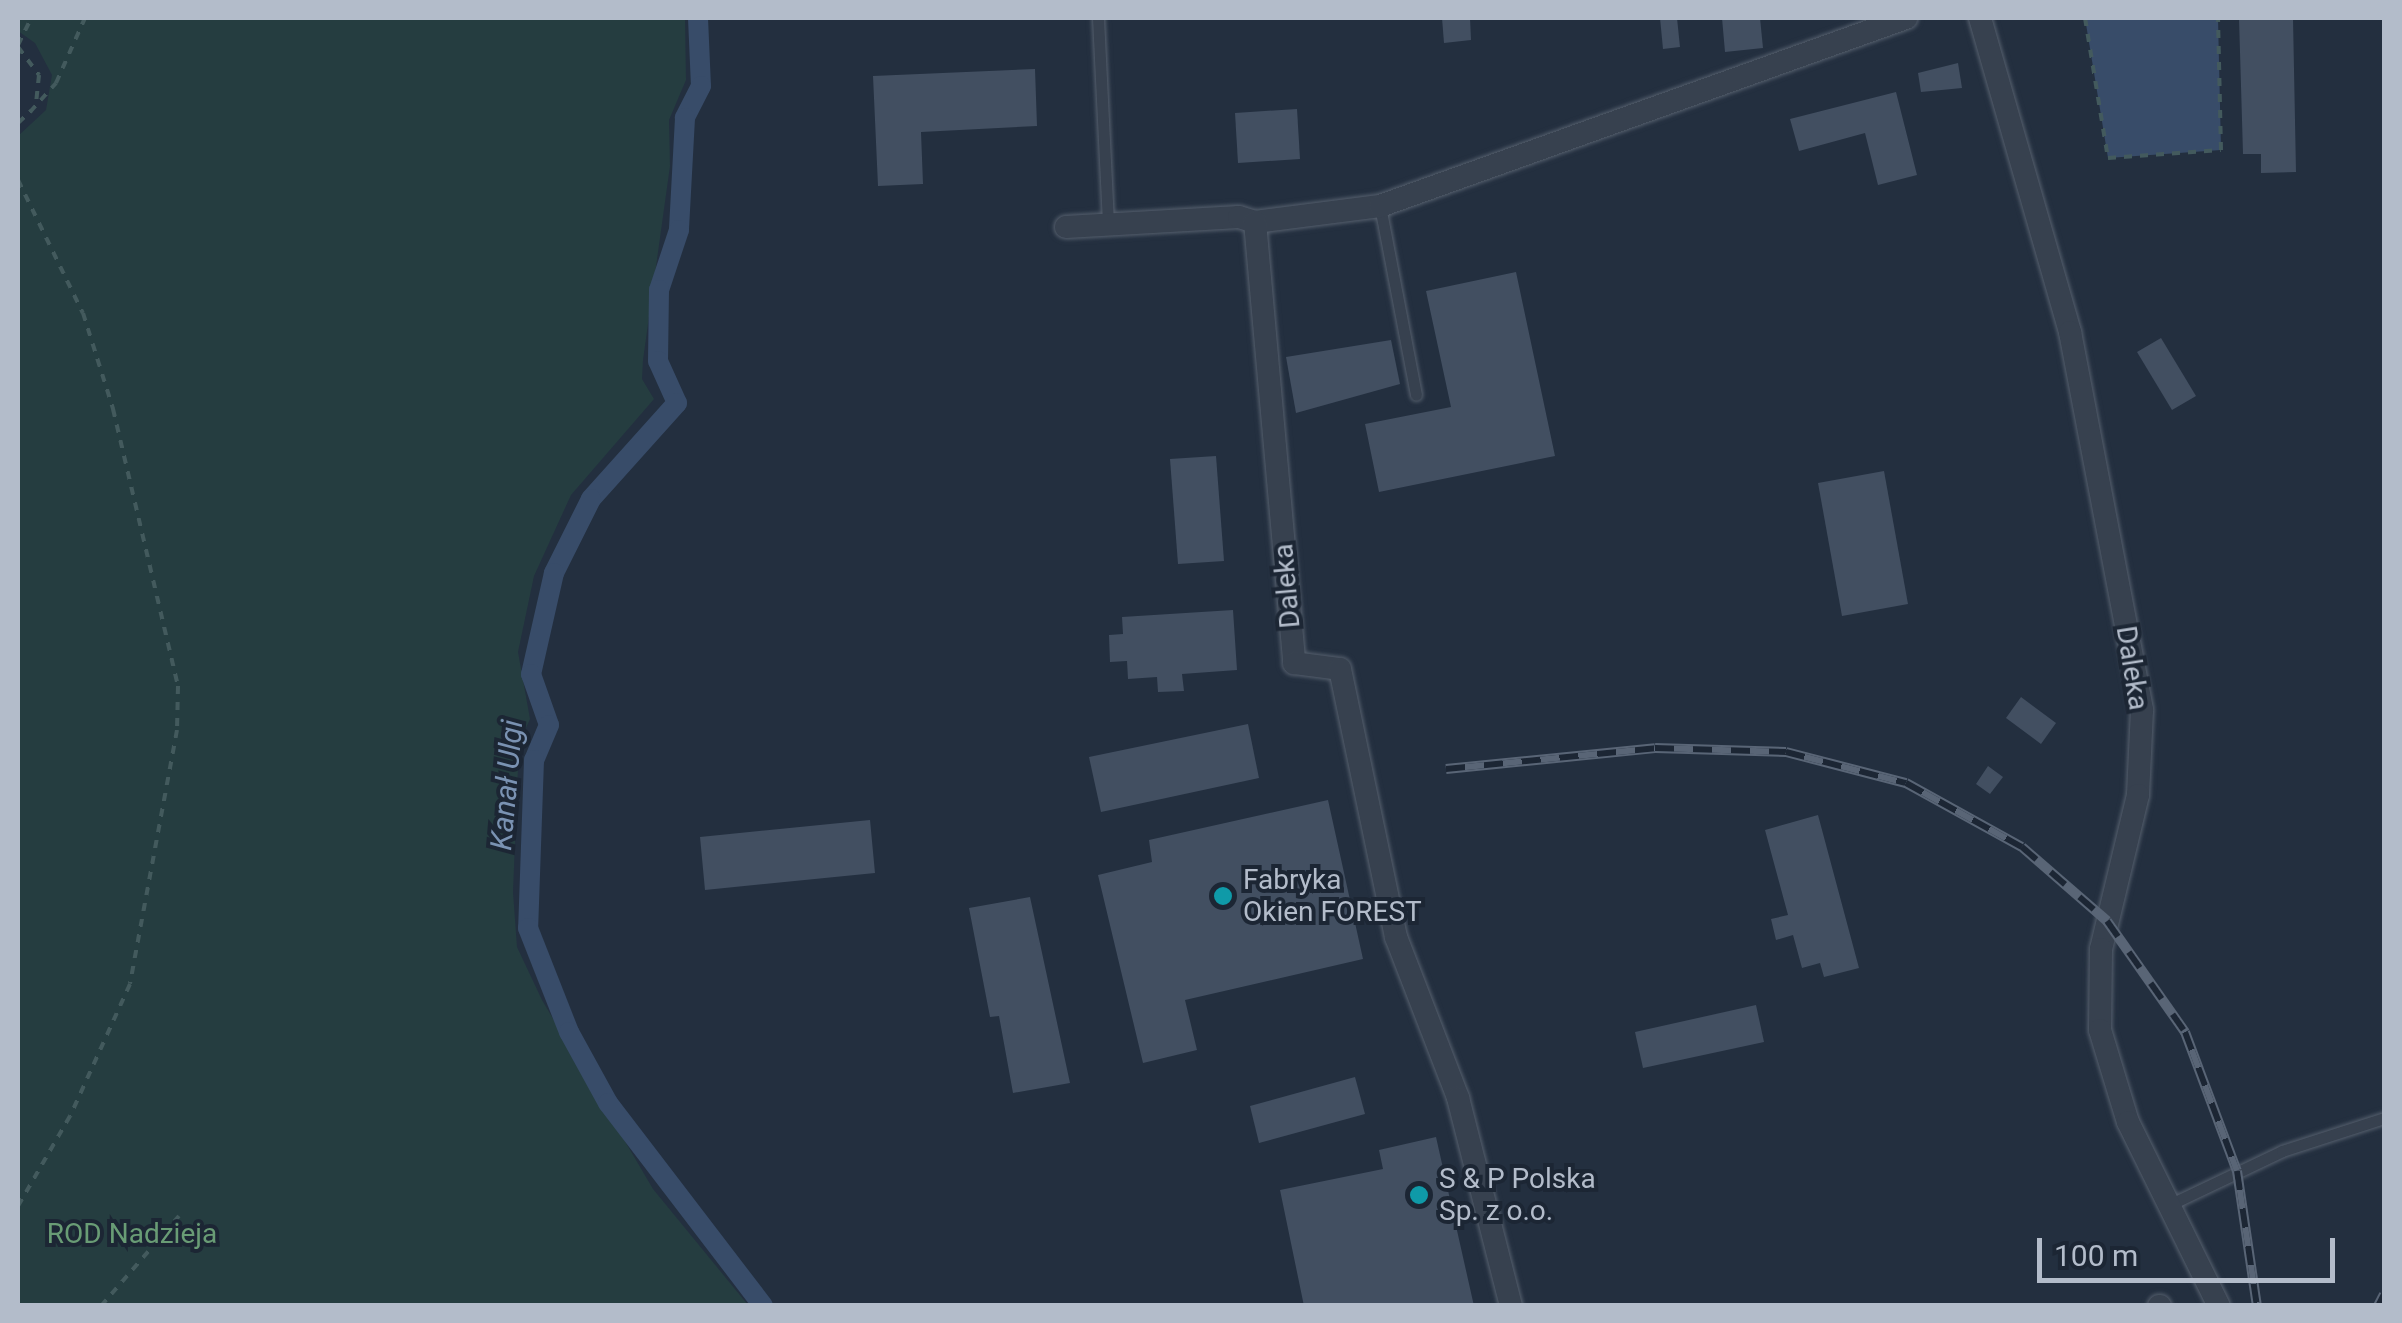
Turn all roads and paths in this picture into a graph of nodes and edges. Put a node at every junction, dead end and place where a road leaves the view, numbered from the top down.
1 (31, 18) edge
2 (85, 18) edge
3 (1098, 18) edge
4 (1906, 18) edge
5 (1980, 18) edge
6 (2085, 18) edge
7 (2218, 18) edge
8 (18, 46) edge
9 (30, 112) junction
10 (18, 123) edge
11 (18, 180) edge
12 (1380, 206) junction
13 (1255, 222) junction
14 (1108, 224) junction
15 (1066, 227) dead end
16 (1416, 394) dead end
17 (2384, 1118) edge
18 (18, 1206) edge
19 (2169, 1206) junction
20 (179, 1216) dead end
21 (101, 1306) edge
22 (1512, 1306) edge
23 (2218, 1306) edge

1 - 8 path
2 - 9 path
3 - 14 lane
4 - 12 street
5 - 19 street, Daleka
6 - 7 path
8 - 9 path
9 - 10 path
11 - 18 path
12 - 13 street
12 - 16 lane
13 - 14 street
13 - 22 street, Daleka
14 - 15 street
17 - 19 lane
19 - 23 street, Daleka
20 - 21 path

